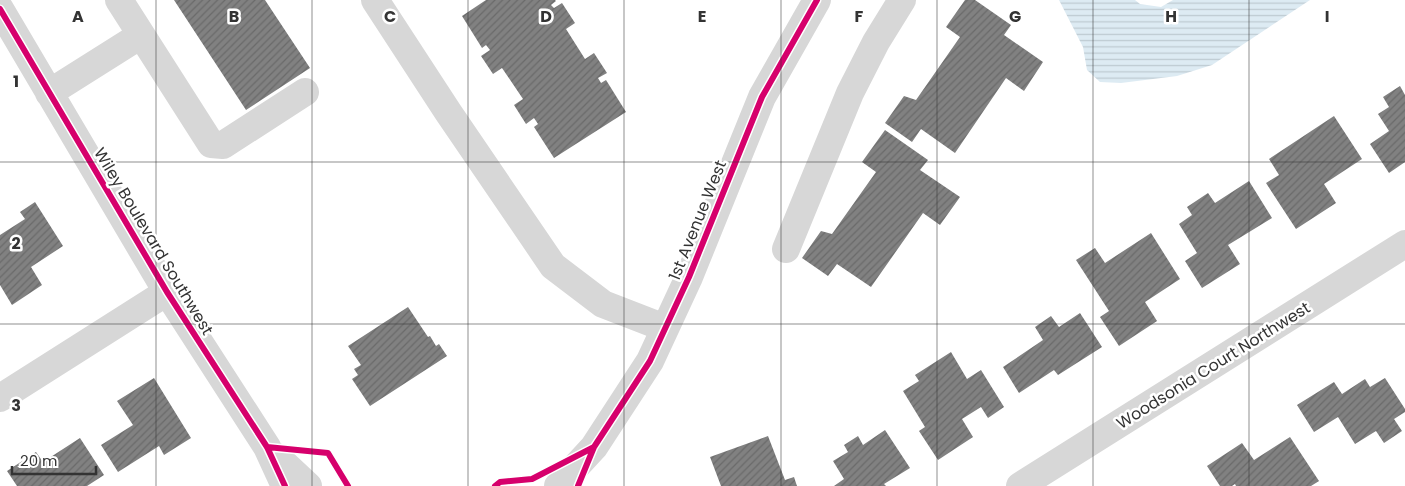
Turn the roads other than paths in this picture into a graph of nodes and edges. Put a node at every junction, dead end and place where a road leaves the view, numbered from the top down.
1 (118, 0) edge
2 (375, 0) edge
3 (817, 0) edge
4 (902, 0) edge
5 (0, 8) edge
6 (141, 35) junction
7 (305, 92) dead end
8 (49, 93) junction
9 (1405, 244) edge
10 (786, 250) dead end
11 (167, 292) junction
12 (665, 328) junction
13 (0, 398) edge
14 (267, 447) junction
15 (285, 486) edge
16 (308, 486) edge
17 (558, 486) edge
18 (1020, 486) edge

1 - 6 street
2 - 12 street
3 - 12 street, 1st Avenue West
4 - 10 street
5 - 8 street, Wiley Boulevard Southwest
6 - 7 street
6 - 8 street
8 - 11 street, Wiley Boulevard Southwest
9 - 18 street, Woodsonia Court Northwest
11 - 13 street
11 - 14 street, Wiley Boulevard Southwest
12 - 17 street, 1st Avenue West
14 - 15 street, Wiley Boulevard Southwest
14 - 16 street, Wiley Boulevard Southwest

